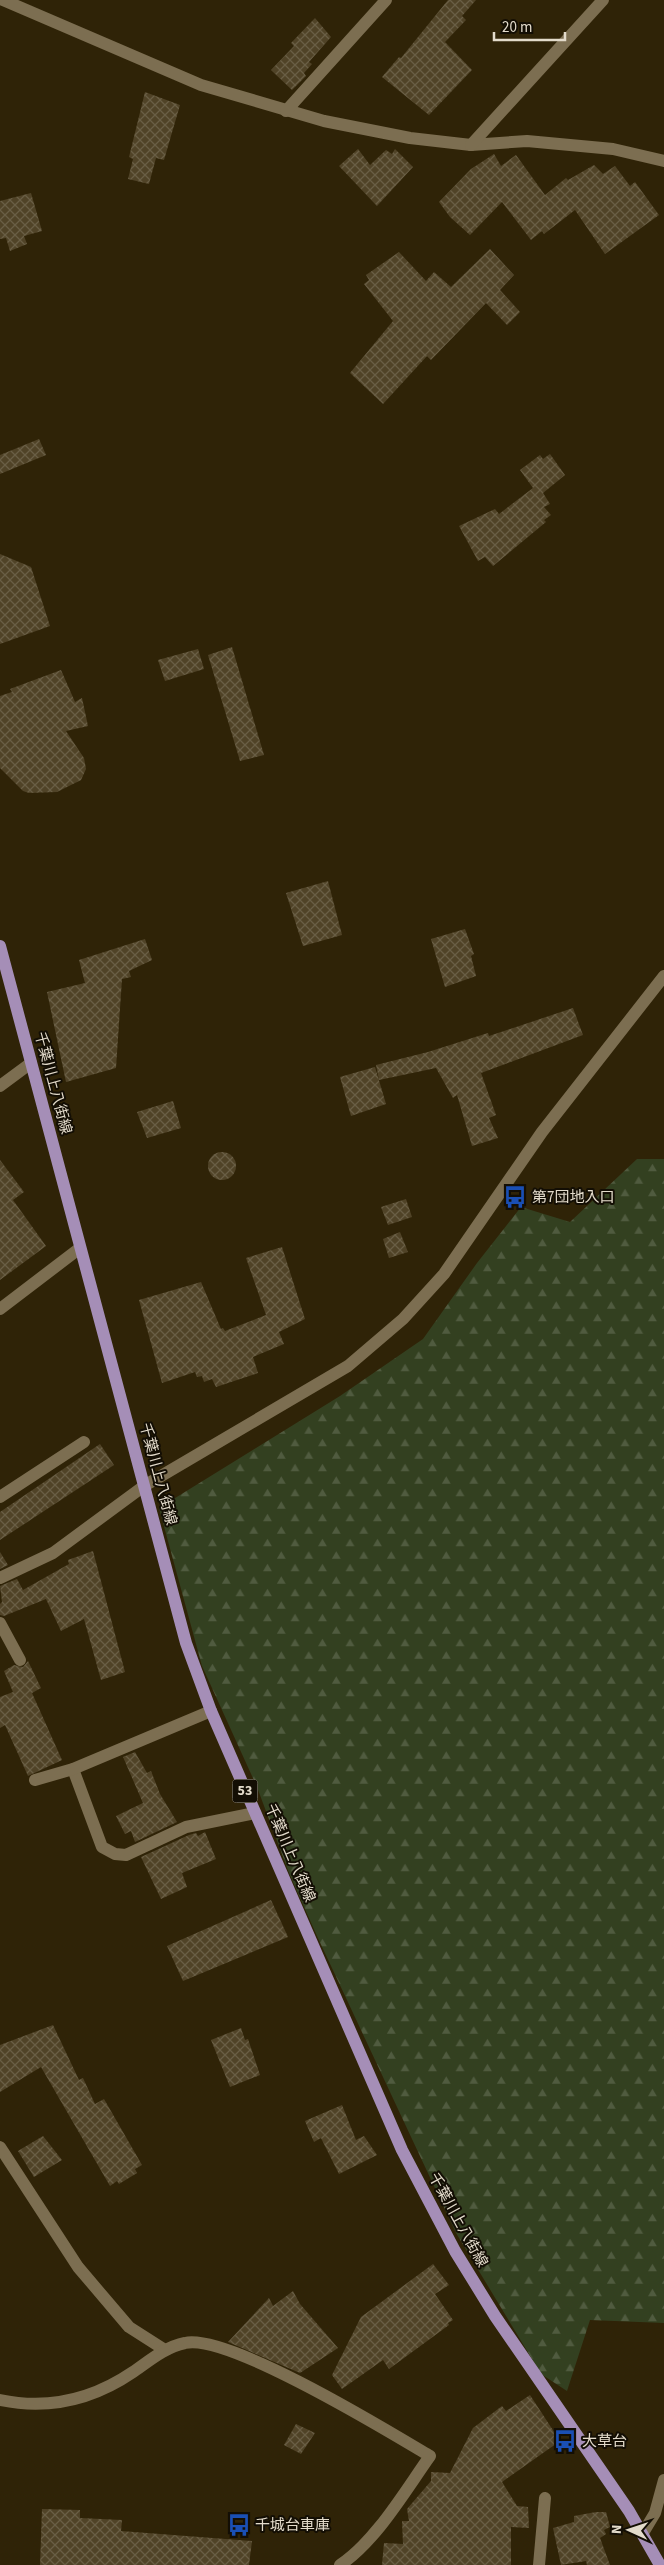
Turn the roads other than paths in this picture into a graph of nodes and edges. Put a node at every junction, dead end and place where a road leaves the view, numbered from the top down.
1 (3, 0) edge
2 (386, 0) edge
3 (603, 0) edge
4 (286, 111) junction
5 (471, 144) junction
6 (664, 162) edge
7 (0, 946) edge
8 (664, 976) edge
9 (31, 1063) junction
10 (0, 1086) edge
11 (80, 1248) junction
12 (0, 1309) edge
13 (84, 1442) dead end
14 (144, 1486) junction
15 (0, 1498) edge
16 (0, 1578) edge
17 (2, 1631) edge
18 (20, 1660) dead end
19 (211, 1711) junction
20 (73, 1768) junction
21 (36, 1780) dead end
22 (255, 1813) junction
23 (0, 2147) edge
24 (165, 2350) junction
25 (0, 2400) edge
26 (664, 2480) edge
27 (545, 2498) dead end
28 (659, 2512) edge
29 (643, 2533) junction
30 (340, 2565) edge
31 (539, 2565) edge
32 (660, 2565) edge

1 - 4 street
2 - 4 street
3 - 5 street
4 - 5 street
5 - 6 street
7 - 9 main road, 千葉川上八街線 / 53
8 - 14 street
9 - 10 street
9 - 11 main road, 千葉川上八街線 / 53
11 - 12 street
11 - 14 main road, 千葉川上八街線 / 53
13 - 15 street
14 - 16 street
14 - 19 main road, 千葉川上八街線 / 53
17 - 18 street
19 - 20 street
19 - 22 main road, 千葉川上八街線 / 53
20 - 21 street
20 - 22 street
22 - 29 main road, 千葉川上八街線 / 53
23 - 24 street
24 - 25 street
24 - 30 street
26 - 28 street
27 - 31 street
28 - 29 street
29 - 32 main road, 千葉川上八街線 / 53

